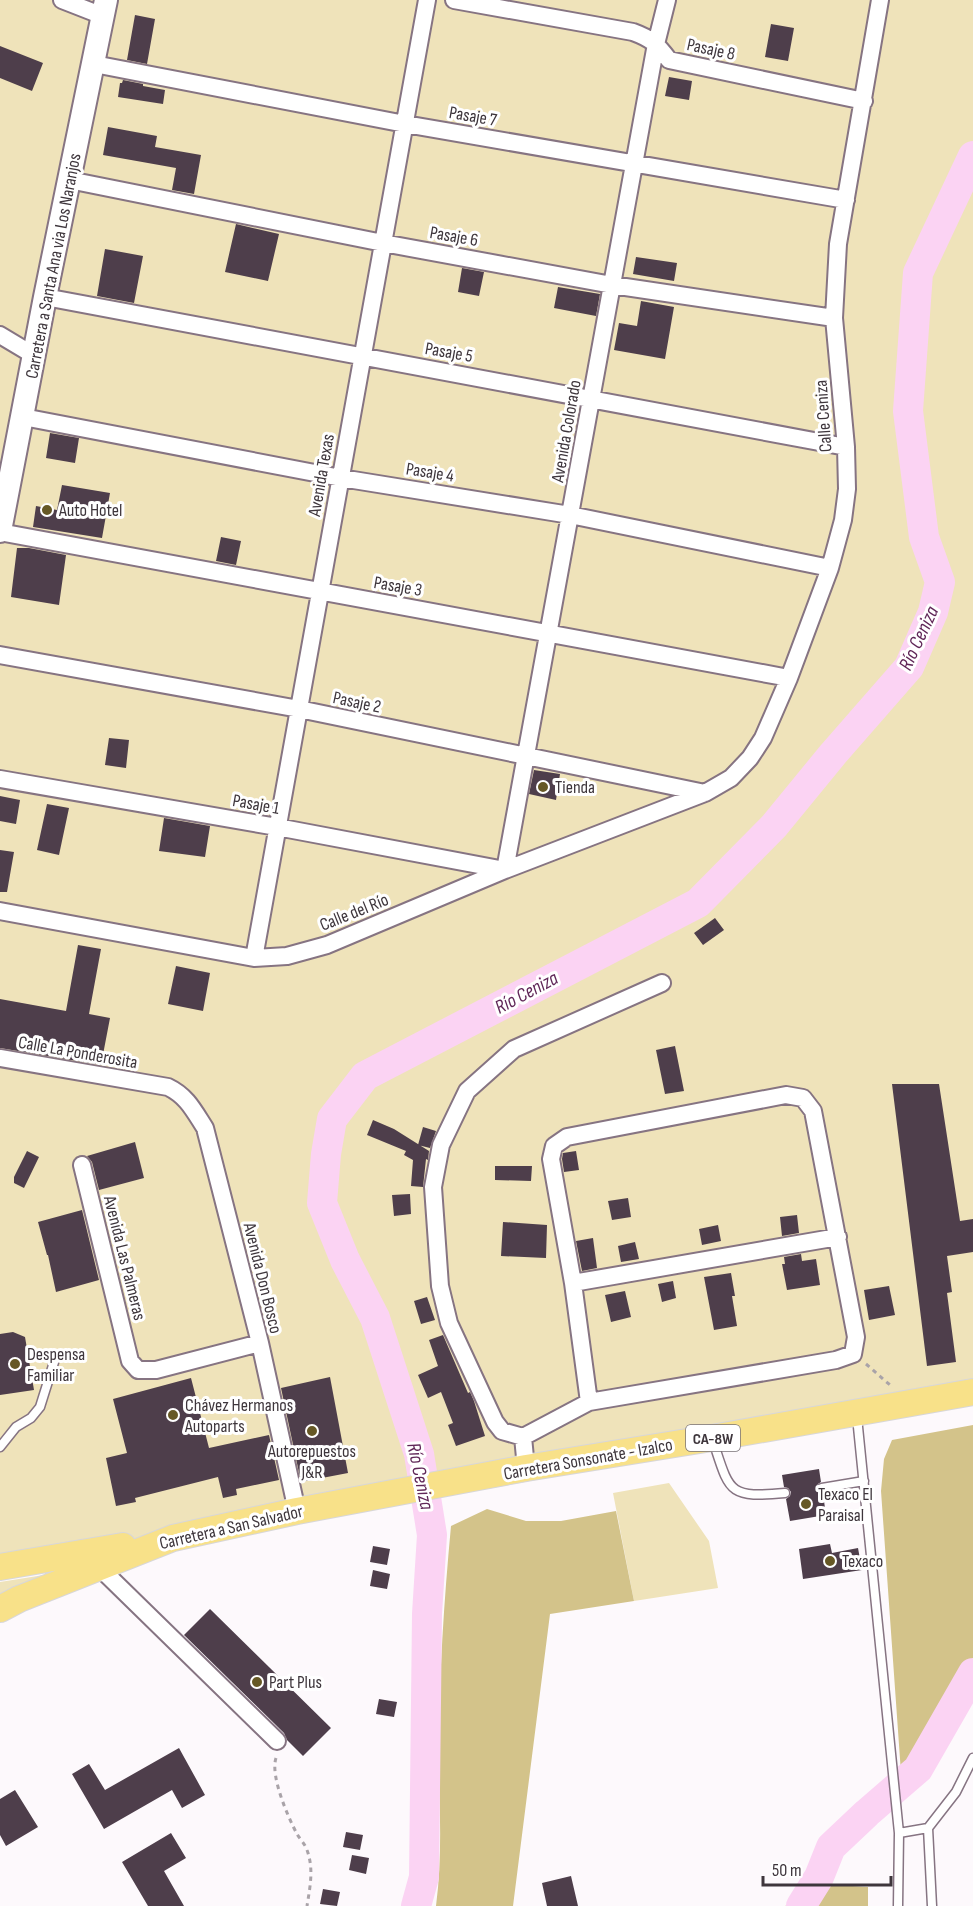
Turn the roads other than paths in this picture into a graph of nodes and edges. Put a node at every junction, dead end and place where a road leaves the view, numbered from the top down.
1 (62, 0) edge
2 (427, 0) edge
3 (454, 0) edge
4 (667, 0) edge
5 (880, 0) edge
6 (508, 5) edge
7 (105, 8) edge
8 (656, 44) junction
9 (94, 64) junction
10 (864, 101) junction
11 (405, 124) junction
12 (634, 164) junction
13 (69, 180) junction
14 (846, 200) junction
15 (383, 243) junction
16 (612, 285) junction
17 (45, 297) junction
18 (834, 318) junction
19 (0, 335) edge
20 (35, 356) junction
21 (363, 356) junction
22 (592, 398) junction
23 (23, 417) junction
24 (846, 447) junction
25 (340, 478) junction
26 (570, 515) junction
27 (0, 532) edge
28 (830, 568) junction
29 (320, 592) junction
30 (549, 632) junction
31 (0, 655) edge
32 (789, 678) junction
33 (299, 709) junction
34 (526, 757) junction
35 (0, 779) edge
36 (705, 793) junction
37 (277, 827) junction
38 (506, 870) junction
39 (0, 911) edge
40 (254, 958) junction
41 (662, 983) dead end
42 (0, 1058) edge
43 (150, 1084) joint
44 (82, 1165) dead end
45 (838, 1237) junction
46 (573, 1283) junction
47 (260, 1342) junction
48 (55, 1359) dead end
49 (973, 1392) edge
50 (589, 1402) junction
51 (857, 1412) junction
52 (523, 1437) junction
53 (712, 1438) junction
54 (0, 1447) edge
55 (526, 1468) junction
56 (864, 1481) junction
57 (822, 1488) dead end
58 (785, 1493) dead end
59 (366, 1498) joint
60 (297, 1511) junction
61 (173, 1538) junction
62 (0, 1567) edge
63 (99, 1567) junction
64 (0, 1609) edge
65 (277, 1741) road end
66 (973, 1758) edge
67 (928, 1828) junction
68 (899, 1833) junction
69 (898, 1906) edge
70 (932, 1906) edge

1 - 7 street
2 - 11 street, Avenida Texas
3 - 6 street, Pasaje 8
4 - 8 street, Avenida Colorado
5 - 10 street, Calle Ceniza
6 - 8 street, Pasaje 8
7 - 9 main road, Carretera a Santa Ana via Los Naranjos
8 - 10 street, Pasaje 8
8 - 12 street, Avenida Colorado
9 - 11 street, Pasaje 7
9 - 13 main road, Carretera a Santa Ana via Los Naranjos
10 - 14 street, Calle Ceniza
11 - 12 street, Pasaje 7
11 - 15 street, Avenida Texas
12 - 14 street, Pasaje 7
12 - 16 street, Avenida Colorado
13 - 15 street, Pasaje 6
13 - 17 main road, Carretera a Santa Ana via Los Naranjos
14 - 18 street, Calle Ceniza
15 - 16 street, Pasaje 6
15 - 21 street, Avenida Texas
16 - 18 street, Pasaje 6
16 - 22 street, Avenida Colorado
17 - 20 main road, Carretera a Santa Ana via Los Naranjos
17 - 21 street, Pasaje 5
18 - 24 street, Calle Ceniza
19 - 20 street
20 - 23 main road, Carretera a Santa Ana via Los Naranjos
21 - 22 street, Pasaje 5
21 - 25 street, Avenida Texas
22 - 24 street, Pasaje 5
22 - 26 street, Avenida Colorado
23 - 25 street, Pasaje 4
23 - 27 main road, Carretera a Santa Ana via Los Naranjos
24 - 28 street, Calle Ceniza
25 - 26 street, Pasaje 4
25 - 29 street, Avenida Texas
26 - 28 street, Pasaje 4
26 - 30 street, Avenida Colorado
27 - 29 street, Pasaje 3
28 - 32 street, Calle Ceniza
29 - 30 street, Pasaje 3
29 - 33 street, Avenida Texas
30 - 32 street, Pasaje 3
30 - 34 street, Avenida Colorado
31 - 33 street, Pasaje 2
32 - 36 street, Calle Ceniza
33 - 34 street, Pasaje 2
33 - 37 street, Avenida Texas
34 - 36 street, Pasaje 2
34 - 38 street, Avenida Colorado
35 - 37 street, Pasaje 1
36 - 38 street, Calle del Río
37 - 38 street, Pasaje 1
37 - 40 street, Avenida Texas
38 - 40 street, Calle del Río
39 - 40 street, Calle del Río
41 - 52 street
42 - 43 street, Calle La Ponderosita
43 - 47 street, Avenida Don Bosco
44 - 47 street, Avenida Las Palmeras
45 - 46 street
45 - 46 street
45 - 50 street
46 - 50 street
47 - 60 street, Avenida Don Bosco
48 - 54 lane
49 - 51 main road, Carretera Sonsonate - Izalco / CA-8W
50 - 52 street
51 - 53 main road, Carretera Sonsonate - Izalco / CA-8W
51 - 56 lane
52 - 55 street
53 - 55 main road, Carretera Sonsonate - Izalco / CA-8W
53 - 58 lane
55 - 59 main road, Carretera Sonsonate - Izalco / CA-8W
56 - 57 lane
56 - 68 lane
59 - 60 main road, Carretera a San Salvador
60 - 61 main road, Carretera a San Salvador
61 - 62 main road
61 - 63 main road, Carretera a San Salvador
63 - 64 main road, Carretera a San Salvador
63 - 65 street
66 - 67 lane
67 - 68 lane
67 - 70 lane
68 - 69 lane

